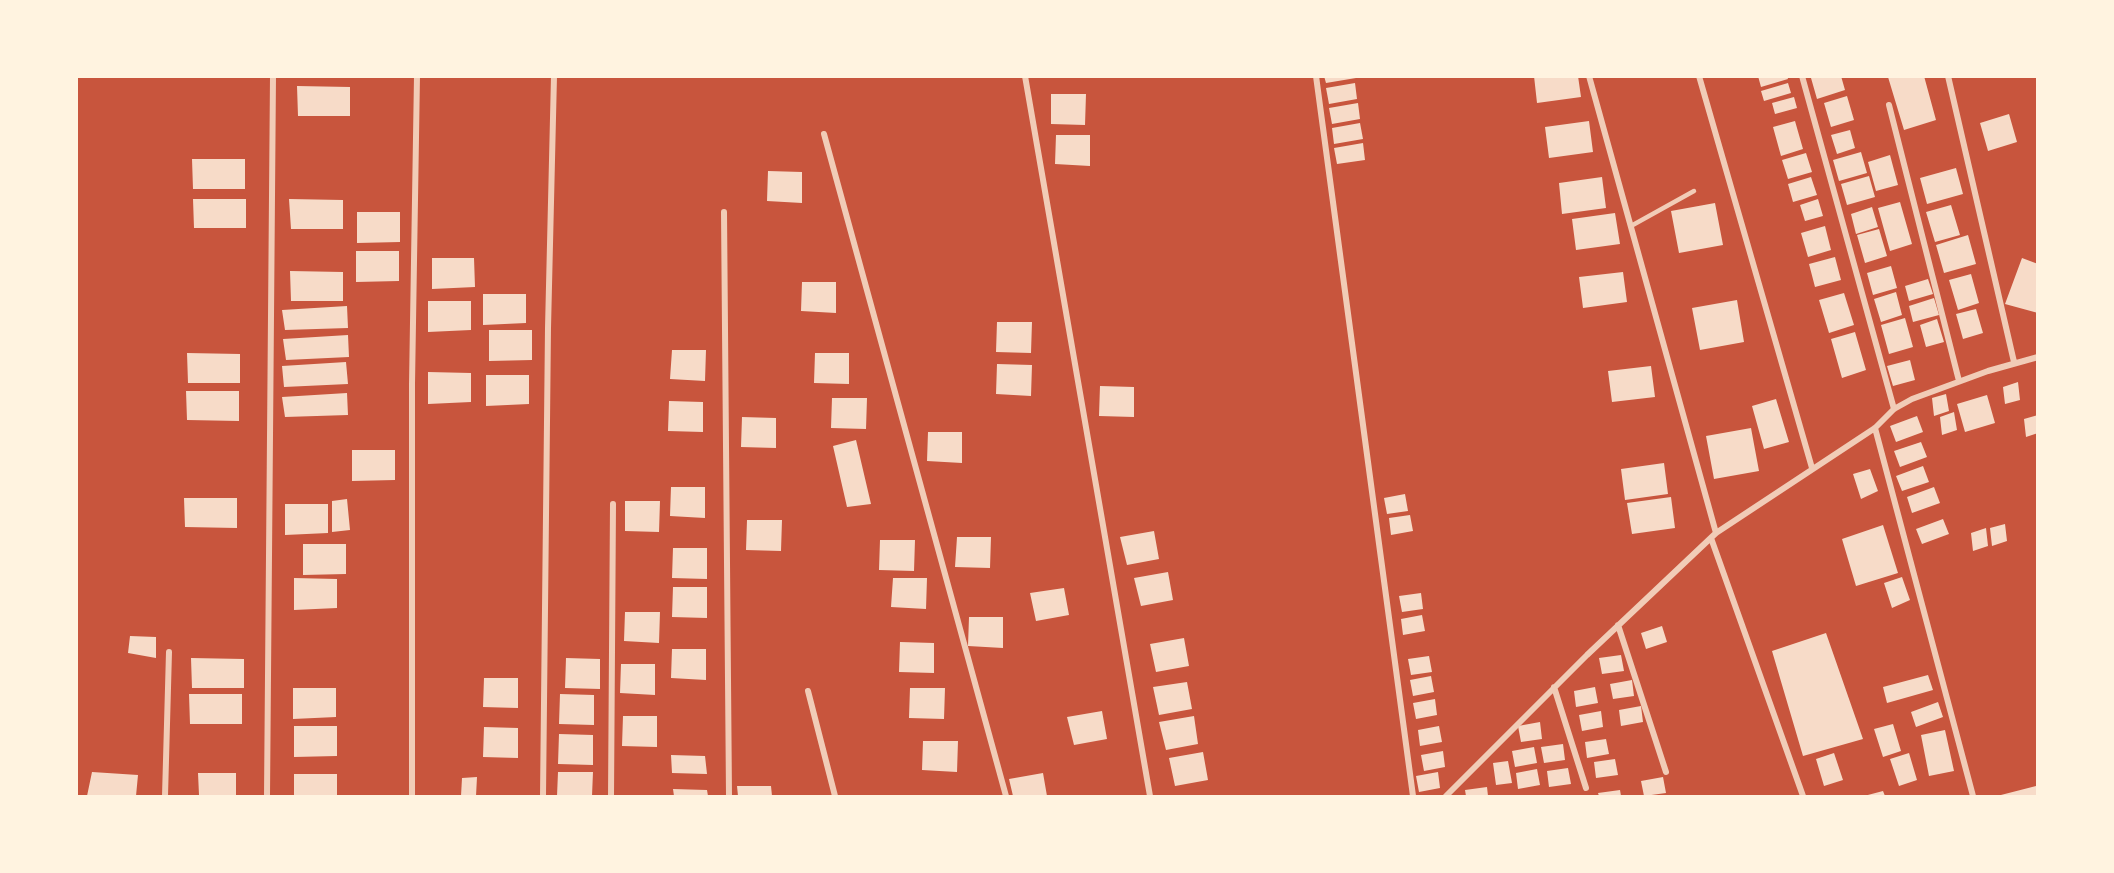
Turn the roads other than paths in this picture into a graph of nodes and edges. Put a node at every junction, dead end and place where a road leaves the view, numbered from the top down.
1 (273, 76) edge
2 (417, 76) edge
3 (554, 76) edge
4 (1025, 76) edge
5 (1316, 76) edge
6 (1589, 76) edge
7 (1699, 76) edge
8 (1802, 76) edge
9 (1948, 76) edge
10 (1888, 105) dead end
11 (824, 134) dead end
12 (1694, 191) dead end
13 (724, 212) dead end
14 (1631, 226) junction
15 (2037, 357) edge
16 (2014, 362) junction
17 (1959, 381) junction
18 (1894, 409) junction
19 (1875, 428) junction
20 (1812, 468) junction
21 (613, 504) dead end
22 (1716, 533) junction
23 (1711, 538) junction
24 (1618, 625) junction
25 (169, 652) dead end
26 (1554, 687) junction
27 (807, 691) dead end
28 (1666, 772) dead end
29 (1586, 788) dead end
30 (165, 796) edge
31 (267, 796) edge
32 (412, 796) edge
33 (543, 796) edge
34 (611, 796) edge
35 (729, 796) edge
36 (835, 796) edge
37 (1006, 796) edge
38 (1150, 796) edge
39 (1413, 796) edge
40 (1446, 796) edge
41 (1803, 796) edge
42 (1973, 796) edge

1 - 31 street
2 - 32 street
3 - 33 street
4 - 38 street
5 - 39 street
6 - 14 street
7 - 20 street
8 - 18 street
9 - 16 street
10 - 17 street
11 - 37 street
12 - 14 lane
13 - 35 street
14 - 22 street
15 - 16 street
16 - 17 street
17 - 18 street
18 - 19 street
19 - 20 street
19 - 42 street
20 - 22 street
21 - 34 street
22 - 23 street
23 - 24 street
23 - 41 street
24 - 26 street
24 - 28 street
25 - 30 street
26 - 29 street
26 - 40 street
27 - 36 street

